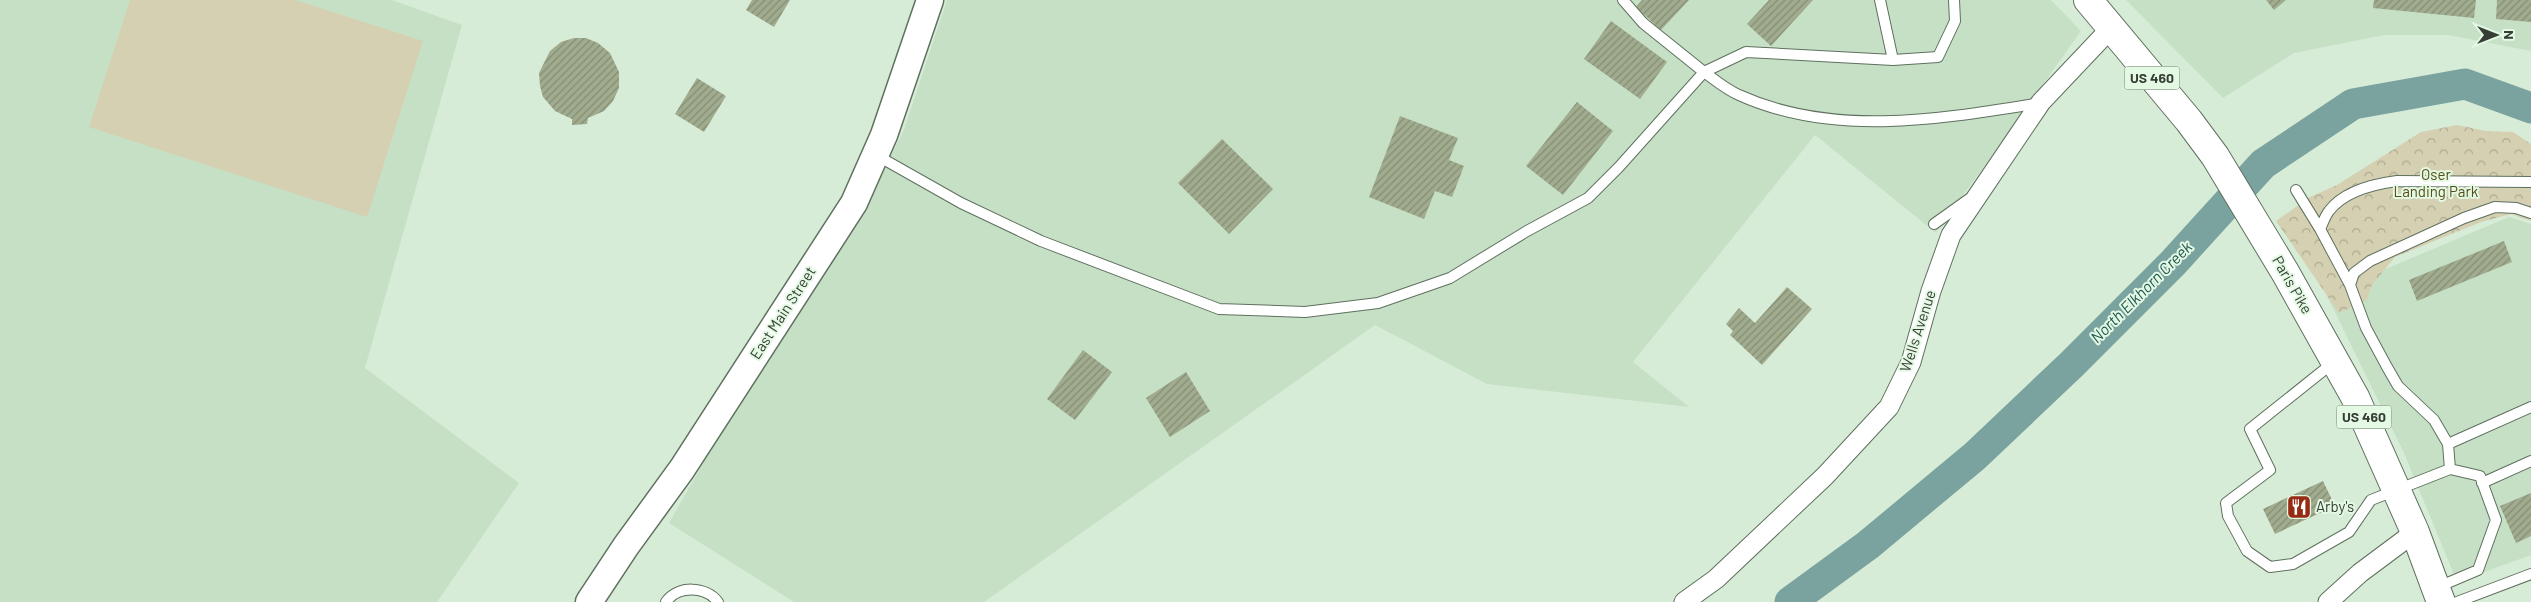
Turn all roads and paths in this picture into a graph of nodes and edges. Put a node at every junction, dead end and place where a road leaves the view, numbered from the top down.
1 (930, 0) edge
2 (1623, 0) edge
3 (1880, 0) edge
4 (1954, 0) edge
5 (2088, 0) edge
6 (2112, 27) junction
7 (1893, 60) junction
8 (1704, 72) junction
9 (2041, 102) junction
10 (875, 155) junction
11 (2531, 182) edge
12 (2296, 190) dead end
13 (1980, 192) junction
14 (2531, 213) edge
15 (1934, 224) dead end
16 (2320, 229) junction
17 (2350, 285) junction
18 (2335, 360) junction
19 (2531, 407) edge
20 (2448, 444) junction
21 (2531, 461) edge
22 (2450, 469) junction
23 (2482, 483) junction
24 (2397, 490) junction
25 (2415, 532) junction
26 (2531, 574) edge
27 (2445, 597) edge
28 (589, 602) edge
29 (666, 602) edge
30 (718, 602) edge
31 (1684, 602) edge
32 (2328, 602) edge

1 - 10 street, East Main Street
2 - 8 lane
3 - 7 lane
4 - 7 lane
5 - 6 main road, Paris Pike / US 460
6 - 9 street, Wells Avenue
6 - 18 main road, Paris Pike / US 460
7 - 8 lane
8 - 9 lane
8 - 10 lane
9 - 13 street, Wells Avenue
10 - 28 street, East Main Street
11 - 16 lane
12 - 16 lane
13 - 15 lane
13 - 31 street, Wells Avenue
14 - 17 lane
16 - 17 lane
17 - 20 lane
18 - 24 main road, Paris Pike / US 460
18 - 24 lane
19 - 20 lane
20 - 22 lane
21 - 23 lane
22 - 23 lane
22 - 24 lane
23 - 27 lane
24 - 25 main road, Paris Pike / US 460
25 - 27 main road, Paris Pike / US 460
25 - 32 street
26 - 27 lane
29 - 30 lane

